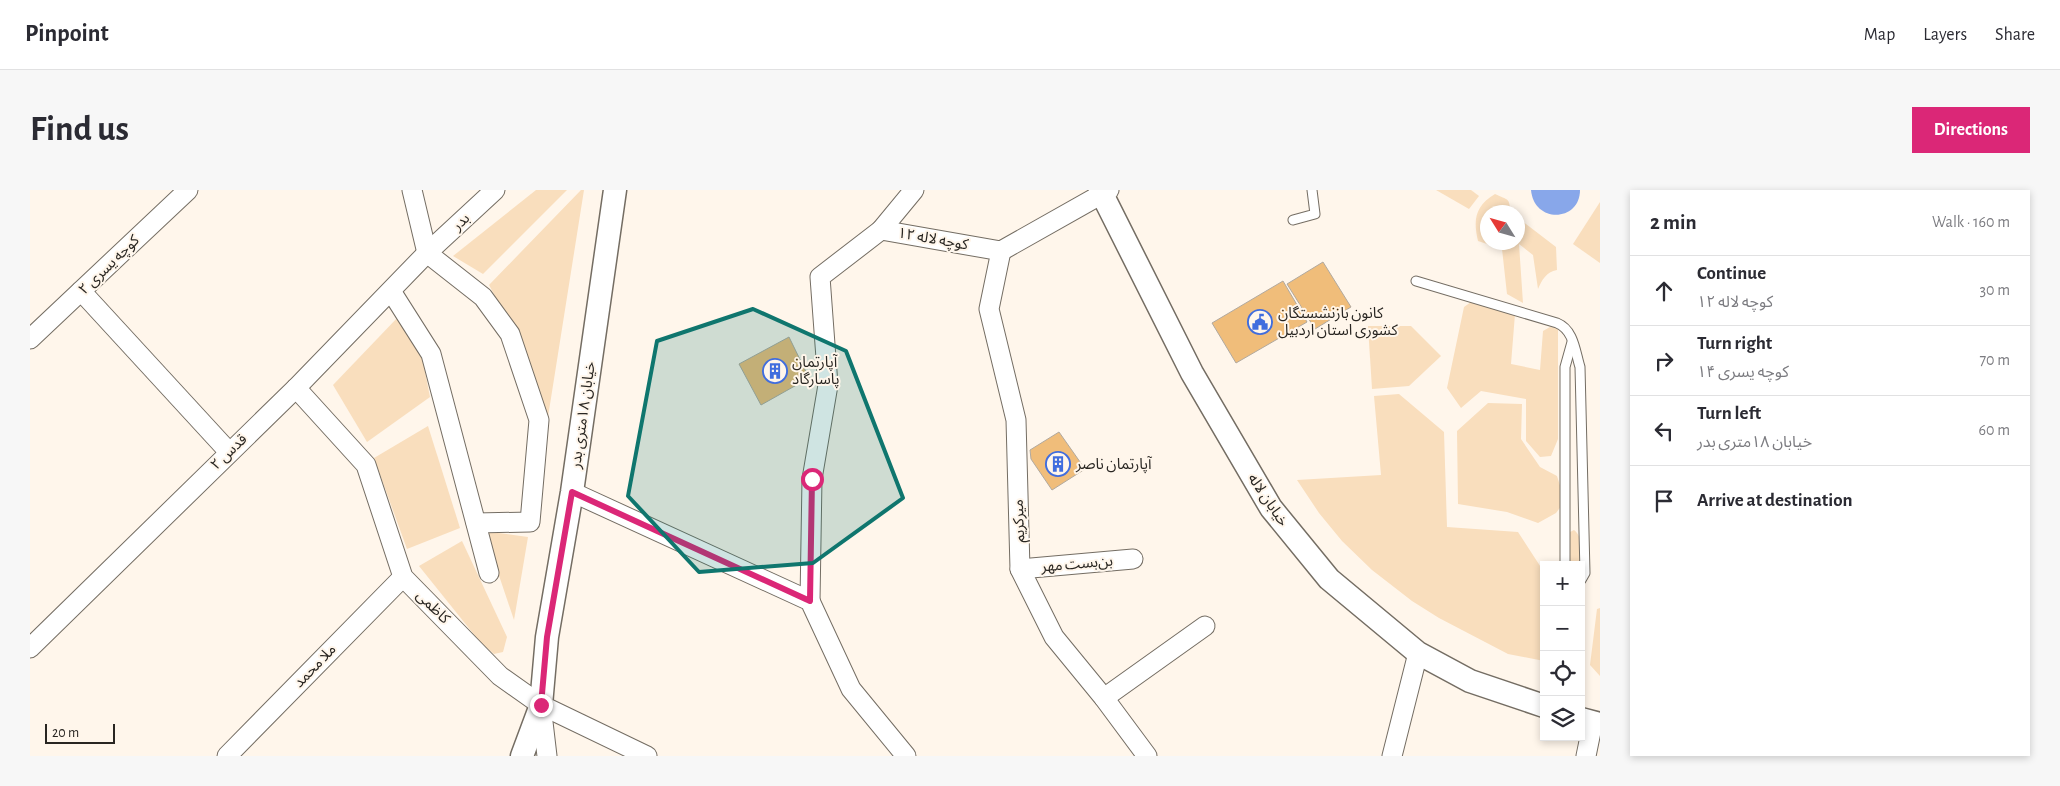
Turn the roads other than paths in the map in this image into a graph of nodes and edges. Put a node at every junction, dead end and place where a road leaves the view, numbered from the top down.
1 (188, 190) edge
2 (412, 190) edge
3 (494, 190) edge
4 (616, 190) edge
5 (914, 190) edge
6 (1312, 190) edge
7 (1104, 192) edge
8 (1293, 220) dead end
9 (881, 230) junction
10 (1001, 251) junction
11 (427, 254) junction
12 (1416, 281) dead end
13 (391, 291) junction
14 (81, 292) junction
15 (30, 339) edge
16 (1572, 339) junction
17 (296, 388) junction
18 (229, 452) junction
19 (572, 492) junction
20 (476, 523) junction
21 (1566, 523) junction
22 (1583, 524) junction
23 (1133, 558) dead end
24 (1565, 561) edge
25 (1585, 561) edge
26 (1020, 569) junction
27 (489, 573) dead end
28 (402, 577) junction
29 (810, 601) junction
30 (1205, 626) dead end
31 (30, 648) edge
32 (1418, 653) junction
33 (1104, 698) junction
34 (541, 705) junction
35 (1540, 705) edge
36 (1591, 722) edge
37 (227, 756) edge
38 (522, 756) edge
39 (547, 756) edge
40 (648, 756) edge
41 (906, 756) edge
42 (1148, 756) edge
43 (1392, 756) edge
44 (1586, 756) edge

1 - 14 street, کوچه یسری ۲
2 - 11 street
3 - 11 street, بدر
4 - 19 street, خیابان ۱۸متری بدر
5 - 9 street
6 - 8 lane
7 - 10 street
7 - 32 street, خیابان لاله
9 - 10 street, کوچه لاله ۱۲
9 - 29 street, کوچه لاله ۱۲
10 - 26 street, میرکریم
11 - 13 street, قدس ۲
11 - 20 street
12 - 16 lane
13 - 17 street, قدس ۲
13 - 20 street
14 - 15 street, کوچه یسری ۲
14 - 18 street
16 - 21 lane
16 - 22 lane
17 - 18 street, قدس ۲
17 - 28 street, کاظمی
18 - 31 street, قدس ۲
19 - 29 street
19 - 34 street, خیابان ۱۸متری بدر
20 - 27 street
21 - 22 lane
21 - 24 lane
22 - 25 lane
23 - 26 street, بن‌بست مهر
26 - 33 street, میرکریم
28 - 34 street, کاظمی
28 - 37 street, ملا محمد
29 - 41 street
30 - 33 street
32 - 35 street, خیابان لاله
32 - 43 street
33 - 42 street, میرکریم
34 - 38 street, خیابان ۱۸متری بدر
34 - 39 street
34 - 40 street, کاظمی
36 - 44 street

